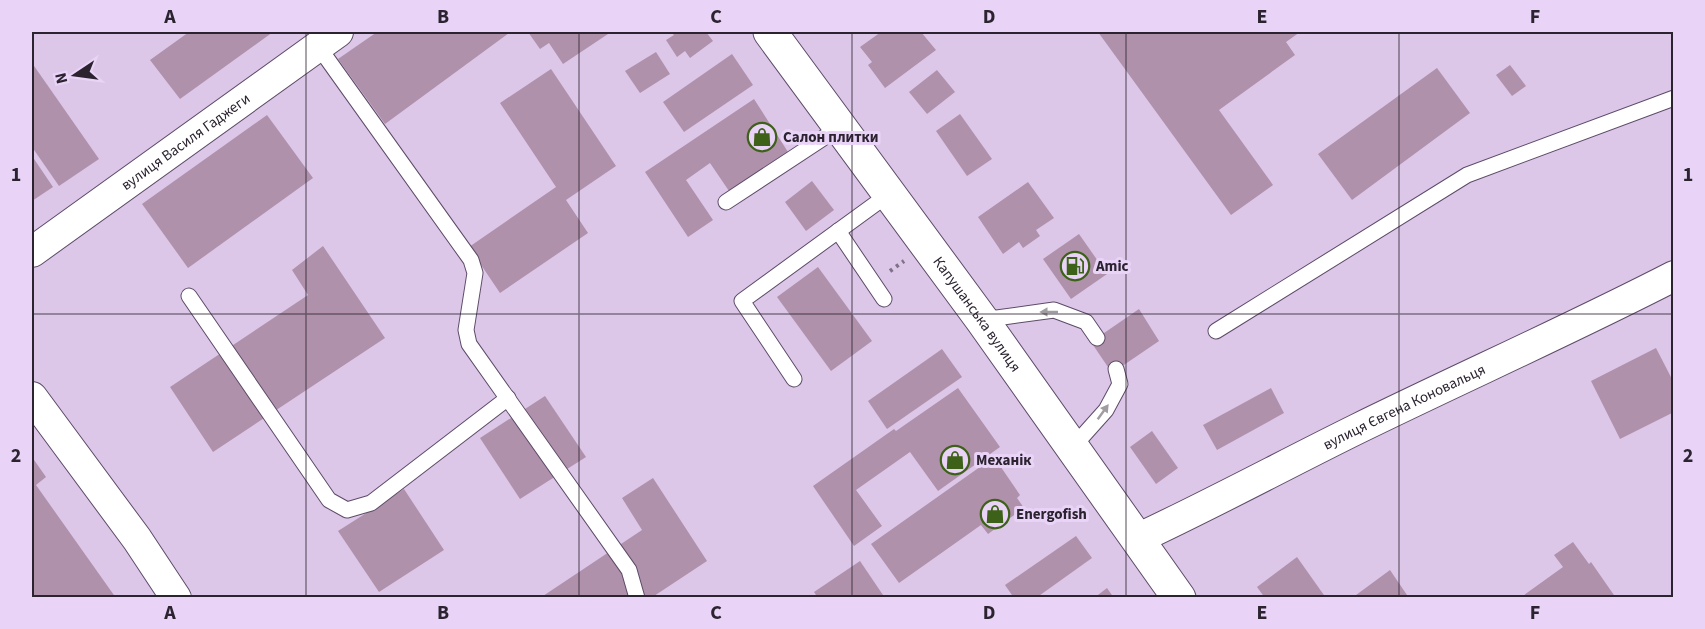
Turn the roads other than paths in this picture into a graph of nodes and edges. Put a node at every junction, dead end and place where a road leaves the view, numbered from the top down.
1 (770, 32) edge
2 (328, 39) edge
3 (1674, 98) edge
4 (840, 127) junction
5 (889, 194) junction
6 (726, 202) dead end
7 (838, 231) junction
8 (32, 252) edge
9 (1674, 276) edge
10 (189, 296) dead end
11 (884, 299) dead end
12 (982, 320) junction
13 (1216, 330) dead end
14 (1097, 338) dead end
15 (1116, 369) dead end
16 (794, 379) dead end
17 (32, 397) edge
18 (508, 398) junction
19 (1072, 448) junction
20 (1137, 539) junction
21 (176, 597) edge
22 (637, 597) edge
23 (1179, 597) edge

1 - 4 street, Капушанська вулиця
2 - 8 street, вулиця Василя Гаджеги
2 - 18 lane
3 - 13 lane
4 - 5 street, Капушанська вулиця
4 - 6 lane
5 - 7 lane
5 - 12 street, Капушанська вулиця
7 - 11 lane
7 - 16 lane
9 - 20 street, вулиця Євгена Коновальця
10 - 18 lane
14 -> 12 lane
12 - 19 street, Капушанська вулиця
19 -> 15 lane
17 - 21 street
18 - 22 lane
19 - 20 street, Капушанська вулиця
20 - 23 street, Капушанська вулиця

